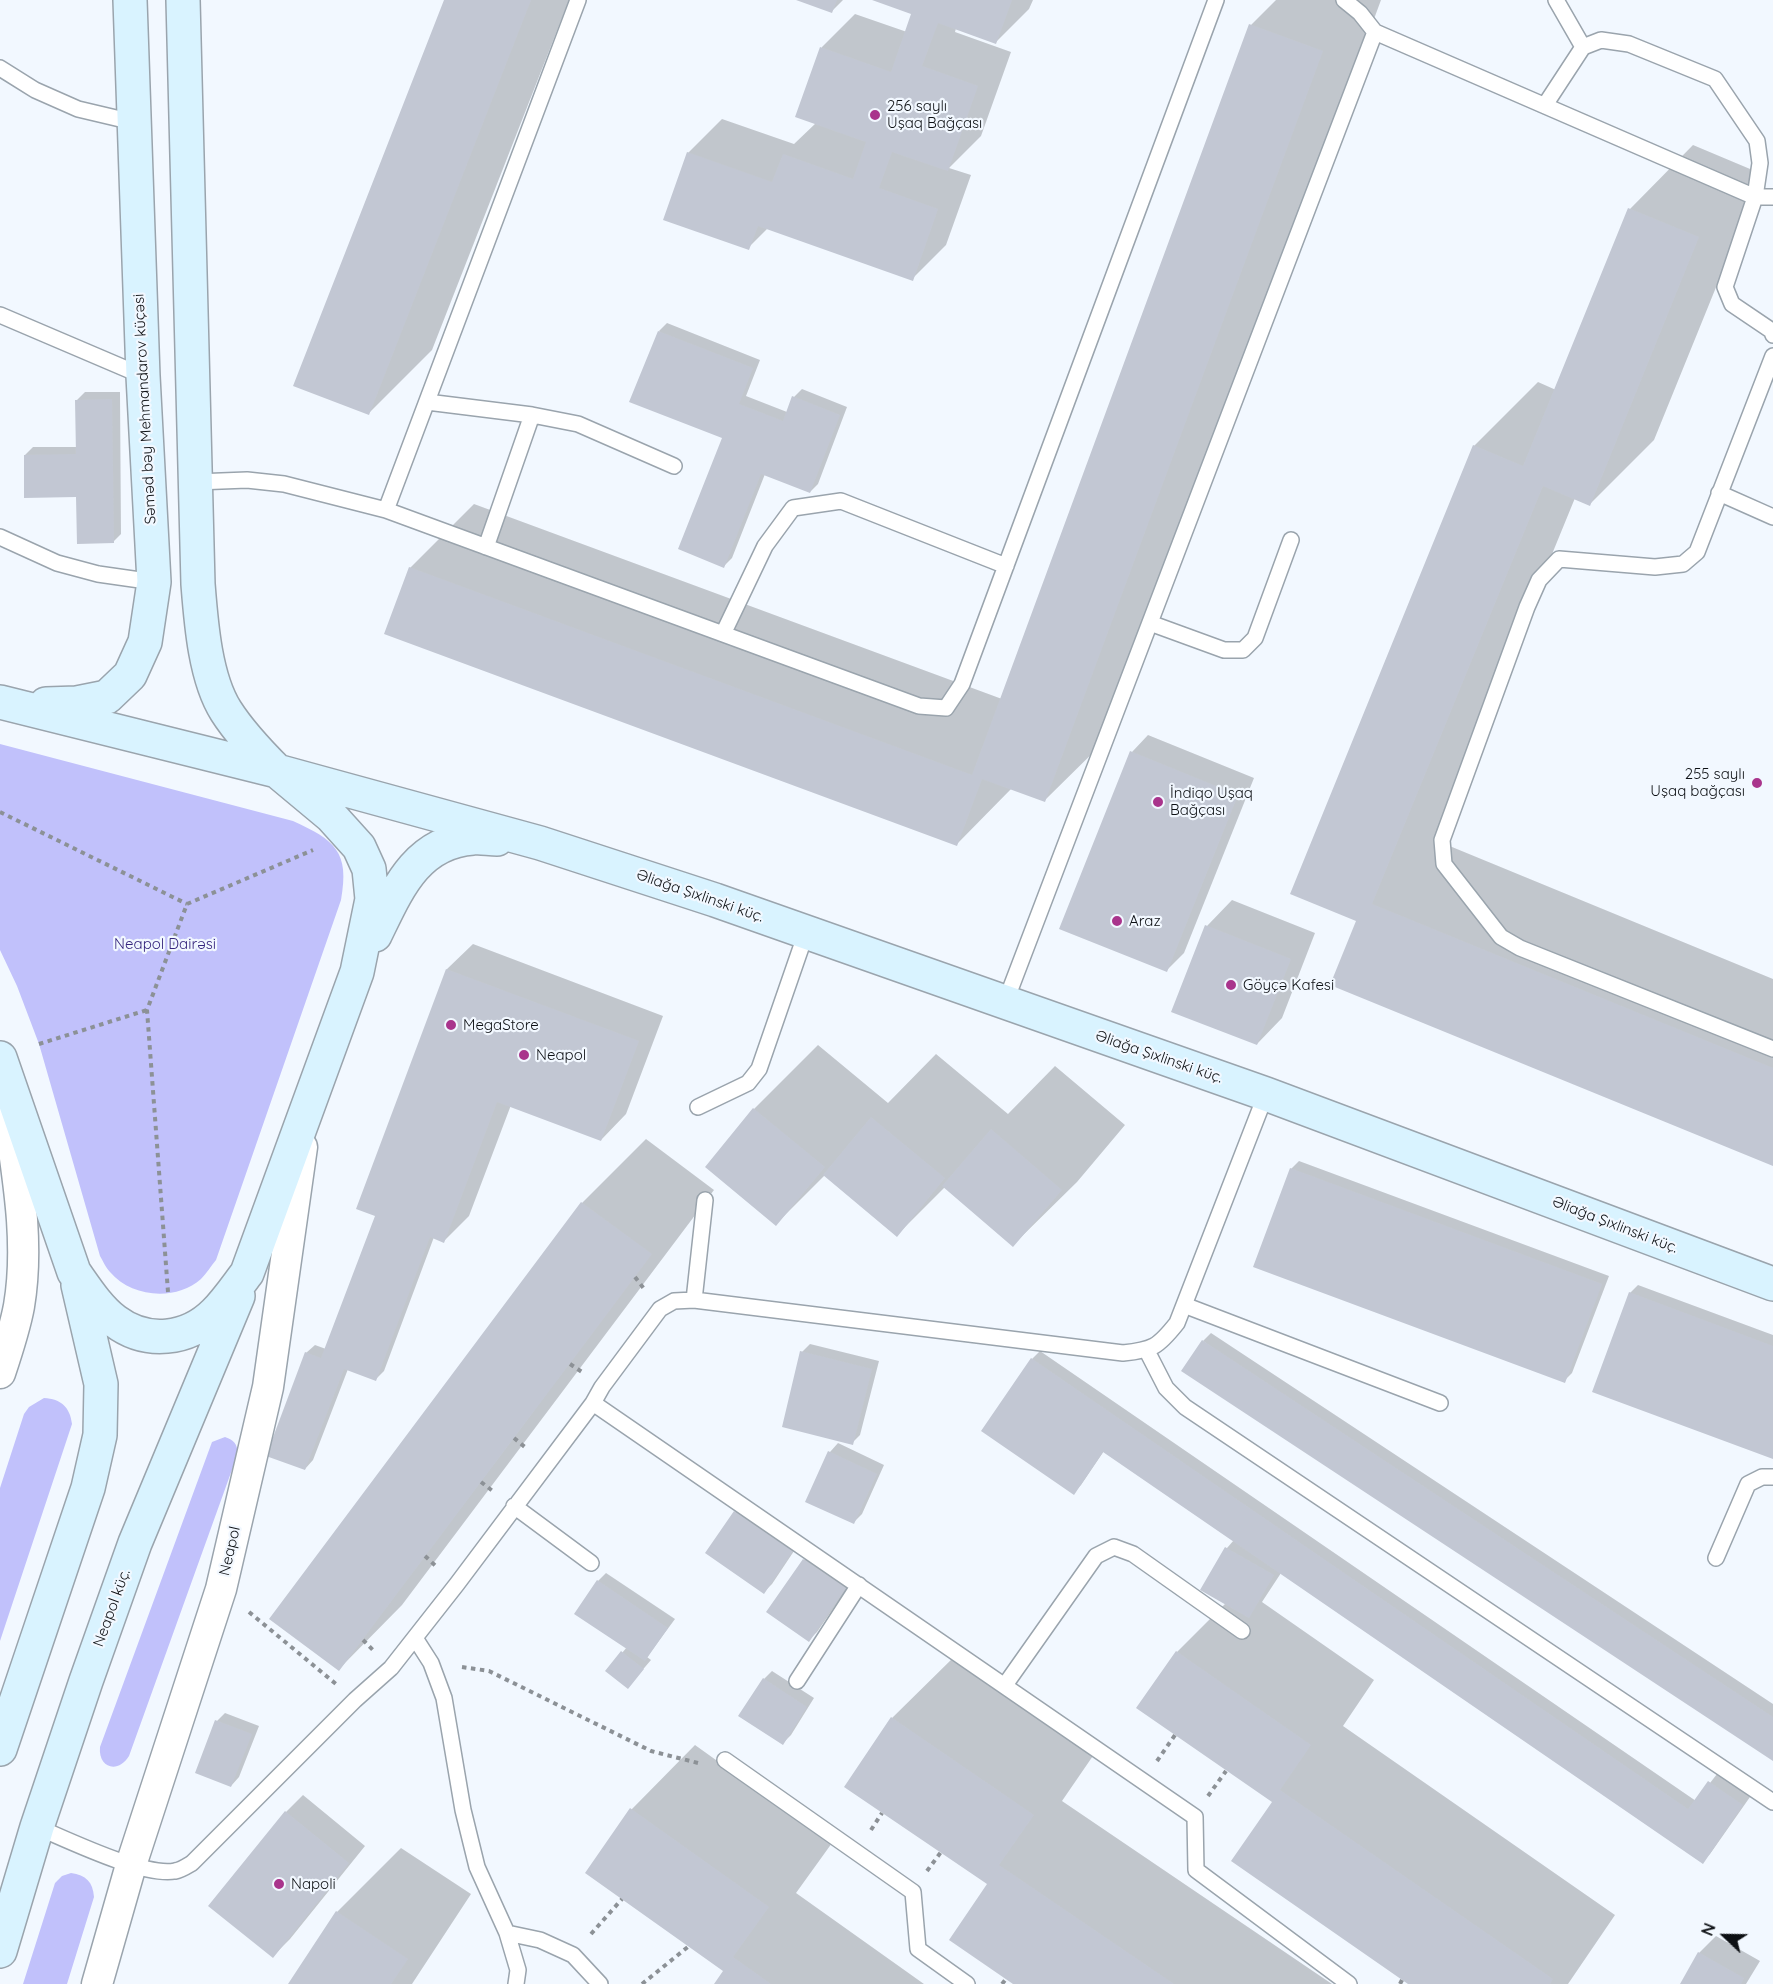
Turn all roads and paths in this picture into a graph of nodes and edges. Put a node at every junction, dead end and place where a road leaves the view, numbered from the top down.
1 (130, 0) edge
2 (183, 0) edge
3 (578, 0) edge
4 (1216, 0) edge
5 (1344, 0) edge
6 (1556, 0) edge
7 (1375, 32) junction
8 (1583, 47) junction
9 (0, 68) edge
10 (1545, 105) junction
11 (133, 122) junction
12 (1755, 197) junction
13 (1773, 197) edge
14 (0, 315) edge
15 (1773, 335) edge
16 (1773, 356) edge
17 (143, 376) junction
18 (427, 402) junction
19 (532, 415) junction
20 (674, 466) dead end
21 (196, 482) junction
22 (1719, 493) junction
23 (386, 510) junction
24 (1773, 517) edge
25 (0, 537) edge
26 (1291, 540) dead end
27 (486, 547) junction
28 (1006, 566) junction
29 (154, 582) junction
30 (1150, 623) junction
31 (723, 634) junction
32 (0, 701) edge
33 (277, 771) junction
34 (0, 812) edge
35 (540, 843) junction
36 (321, 847) dead end
37 (188, 904) junction
38 (807, 933) junction
39 (357, 972) junction
40 (1005, 1003) junction
41 (147, 1010) junction
42 (39, 1044) dead end
43 (1773, 1049) edge
44 (1, 1060) edge
45 (1266, 1094) junction
46 (308, 1105) junction
47 (698, 1107) dead end
48 (705, 1200) dead end
49 (75, 1272) junction
50 (247, 1273) junction
51 (1773, 1284) edge
52 (168, 1292) dead end
53 (694, 1300) junction
54 (1184, 1305) junction
55 (1147, 1351) junction
56 (0, 1373) edge
57 (593, 1402) junction
58 (1440, 1403) dead end
59 (1773, 1477) edge
60 (514, 1506) junction
61 (1716, 1558) dead end
62 (591, 1563) dead end
63 (859, 1584) junction
64 (221, 1589) junction
65 (1242, 1630) dead end
66 (415, 1638) junction
67 (431, 1663) junction
68 (797, 1681) dead end
69 (1005, 1686) junction
70 (355, 1700) junction
71 (0, 1749) edge
72 (725, 1760) joint
73 (1773, 1802) edge
74 (37, 1827) junction
75 (131, 1865) junction
76 (622, 1899) dead end
77 (507, 1933) junction
78 (689, 1946) dead end
79 (0, 1951) edge
80 (573, 1955) junction
81 (1006, 1979) dead end
82 (98, 1984) edge
83 (516, 1984) edge
84 (600, 1984) edge
85 (642, 1984) edge
86 (967, 1984) edge
87 (1002, 1984) edge
88 (1349, 1984) edge

1 - 11 main road, Səməd bəy Mehmandarov küçəsi
2 - 21 main road
3 - 18 lane
4 - 28 lane
5 - 7 lane
6 - 8 lane
7 - 10 lane
7 - 30 lane
8 - 10 lane
8 - 12 lane
9 - 11 lane
10 - 12 lane
11 - 17 main road, Səməd bəy Mehmandarov küçəsi
12 - 13 lane
12 - 15 lane
14 - 17 lane
16 - 22 lane
17 - 29 main road, Səməd bəy Mehmandarov küçəsi
18 - 19 lane
18 - 23 lane
19 - 20 lane
19 - 27 lane
21 - 23 lane
21 - 33 main road
22 - 24 lane
22 - 43 lane
23 - 27 lane
25 - 29 lane
26 - 30 lane
27 - 31 lane
28 - 31 lane
28 - 31 lane
29 - 32 main road, Səməd bəy Mehmandarov küçəsi
30 - 40 lane
32 - 33 main road
33 - 35 main road
33 - 39 main road
34 - 37 path
35 - 38 main road, Əliağa Şıxlinski küç.
35 - 39 main road
36 - 37 path
37 - 41 path
38 - 40 main road, Əliağa Şıxlinski küç.
38 - 47 lane
39 - 46 main road, Neapol küç.
40 - 45 main road, Əliağa Şıxlinski küç.
41 - 42 path
41 - 52 path
44 - 49 main road
44 - 56 street
45 - 51 main road, Əliağa Şıxlinski küç.
45 - 54 lane
46 - 50 main road, Neapol küç.
46 - 64 street, Neapol
48 - 53 lane
49 - 50 main road
49 - 71 main road
50 - 74 main road, Neapol küç.
53 - 55 lane
53 - 57 lane
54 - 55 lane
54 - 58 lane
55 - 73 lane
57 - 60 lane
57 - 63 lane
59 - 61 lane
60 - 62 lane
60 - 66 lane
63 - 68 lane
63 - 69 lane
64 - 70 path
64 - 75 street, Neapol
65 - 69 lane
66 - 67 lane
66 - 70 lane
67 - 72 path
67 - 77 lane
69 - 88 lane
70 - 75 lane
72 - 86 lane
74 - 75 lane
74 - 79 main road, Neapol küç.
75 - 82 street, Neapol
76 - 80 path
77 - 80 lane
77 - 83 lane
78 - 85 path
80 - 84 lane
81 - 87 path

